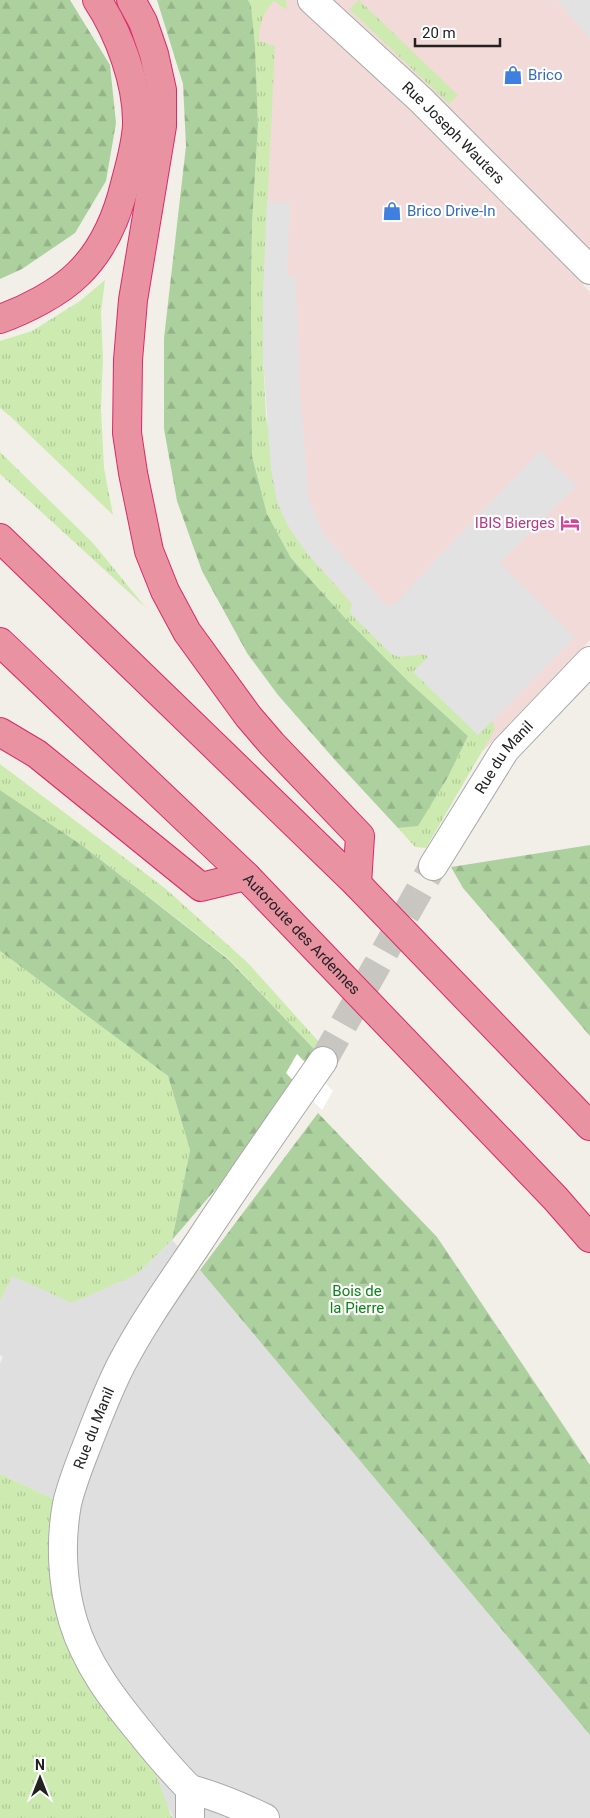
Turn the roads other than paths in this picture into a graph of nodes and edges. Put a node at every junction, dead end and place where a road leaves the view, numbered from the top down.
1 (97, 0) edge
2 (131, 0) edge
3 (312, 0) edge
4 (590, 270) edge
5 (0, 319) edge
6 (0, 538) edge
7 (0, 642) edge
8 (590, 661) edge
9 (0, 732) edge
10 (433, 866) tunnel mouth
11 (246, 876) junction
12 (357, 884) junction
13 (323, 1061) tunnel mouth
14 (590, 1126) edge
15 (590, 1238) edge
16 (190, 1789) junction
17 (190, 1818) edge
18 (265, 1818) edge

1 - 5 highway
2 - 12 highway
3 - 4 street, Rue Joseph Wauters
6 - 12 highway
7 - 11 highway, Autoroute des Ardennes
8 - 10 street, Rue du Manil
9 - 11 highway
11 - 15 highway, Autoroute des Ardennes
12 - 14 highway
13 - 16 street, Rue du Manil
16 - 17 street
16 - 18 street

